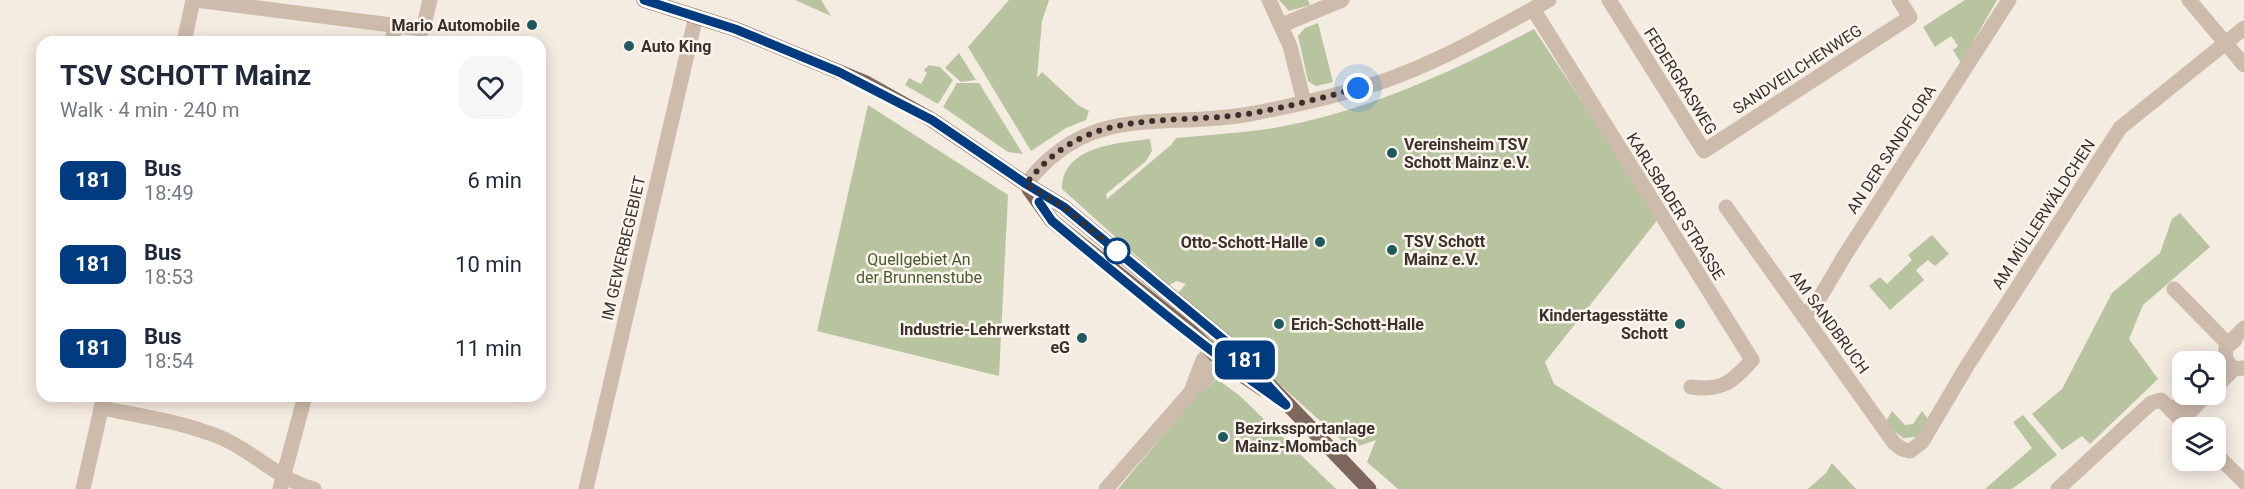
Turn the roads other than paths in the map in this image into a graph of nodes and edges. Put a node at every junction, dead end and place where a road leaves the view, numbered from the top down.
1 (194, 0) edge
2 (430, 0) edge
3 (644, 0) edge
4 (1269, 0) edge
5 (1341, 0) edge
6 (1549, 0) edge
7 (1609, 0) edge
8 (1899, 0) edge
9 (2009, 0) edge
10 (2188, 0) edge
11 (1533, 9) junction
12 (696, 16) junction
13 (1282, 25) junction
14 (395, 26) junction
15 (2244, 28) edge
16 (185, 36) edge
17 (393, 36) edge
18 (2224, 43) junction
19 (2244, 65) edge
20 (1304, 102) junction
21 (1704, 151) joint
22 (1026, 184) junction
23 (1726, 207) dead end
24 (2174, 290) dead end
25 (1804, 317) junction
26 (2244, 328) edge
27 (1222, 339) junction
28 (2244, 341) edge
29 (1236, 350) junction
30 (1211, 351) junction
31 (2229, 361) edge
32 (1224, 363) junction
33 (1690, 387) dead end
34 (1191, 392) junction
35 (103, 402) edge
36 (303, 402) edge
37 (1286, 405) junction
38 (2196, 405) edge
39 (2179, 417) edge
40 (2183, 417) edge
41 (1910, 451) joint
42 (2226, 464) edge
43 (282, 482) edge
44 (2244, 482) edge
45 (83, 489) edge
46 (314, 489) edge
47 (586, 489) edge
48 (1106, 489) edge
49 (1369, 489) edge
50 (2058, 489) edge

1 - 14 street
1 - 16 street
2 - 14 street
3 - 12 main road
4 - 13 street
5 - 13 street
6 - 11 street
7 - 21 street, FEDERGRASWEG
8 - 21 street, SANDVEILCHENWEG
9 - 25 street, AN DER SANDFLORA
10 - 18 street
11 - 20 street
11 - 33 street, KARLSBADER STRASSE
12 - 22 main road
12 - 47 street, IM GEWERBEGEBIET
13 - 20 street
14 - 17 street
15 - 18 street, AM MÜLLERWÄLDCHEN
18 - 19 street
18 - 41 street, AM MÜLLERWÄLDCHEN
20 - 22 street
22 - 27 main road
22 - 30 main road
23 - 25 street, AM SANDBRUCH
24 - 31 street
25 - 41 street, AM SANDBRUCH
26 - 31 street
27 - 29 main road
27 - 30 street
28 - 31 street
29 - 32 street
29 - 37 main road
30 - 32 main road
30 - 34 street
32 - 34 street
32 - 37 main road
34 - 48 street
35 - 43 street
35 - 45 street
36 - 43 street
37 - 49 main road
38 - 40 street
39 - 50 street
42 - 44 street
43 - 46 street

